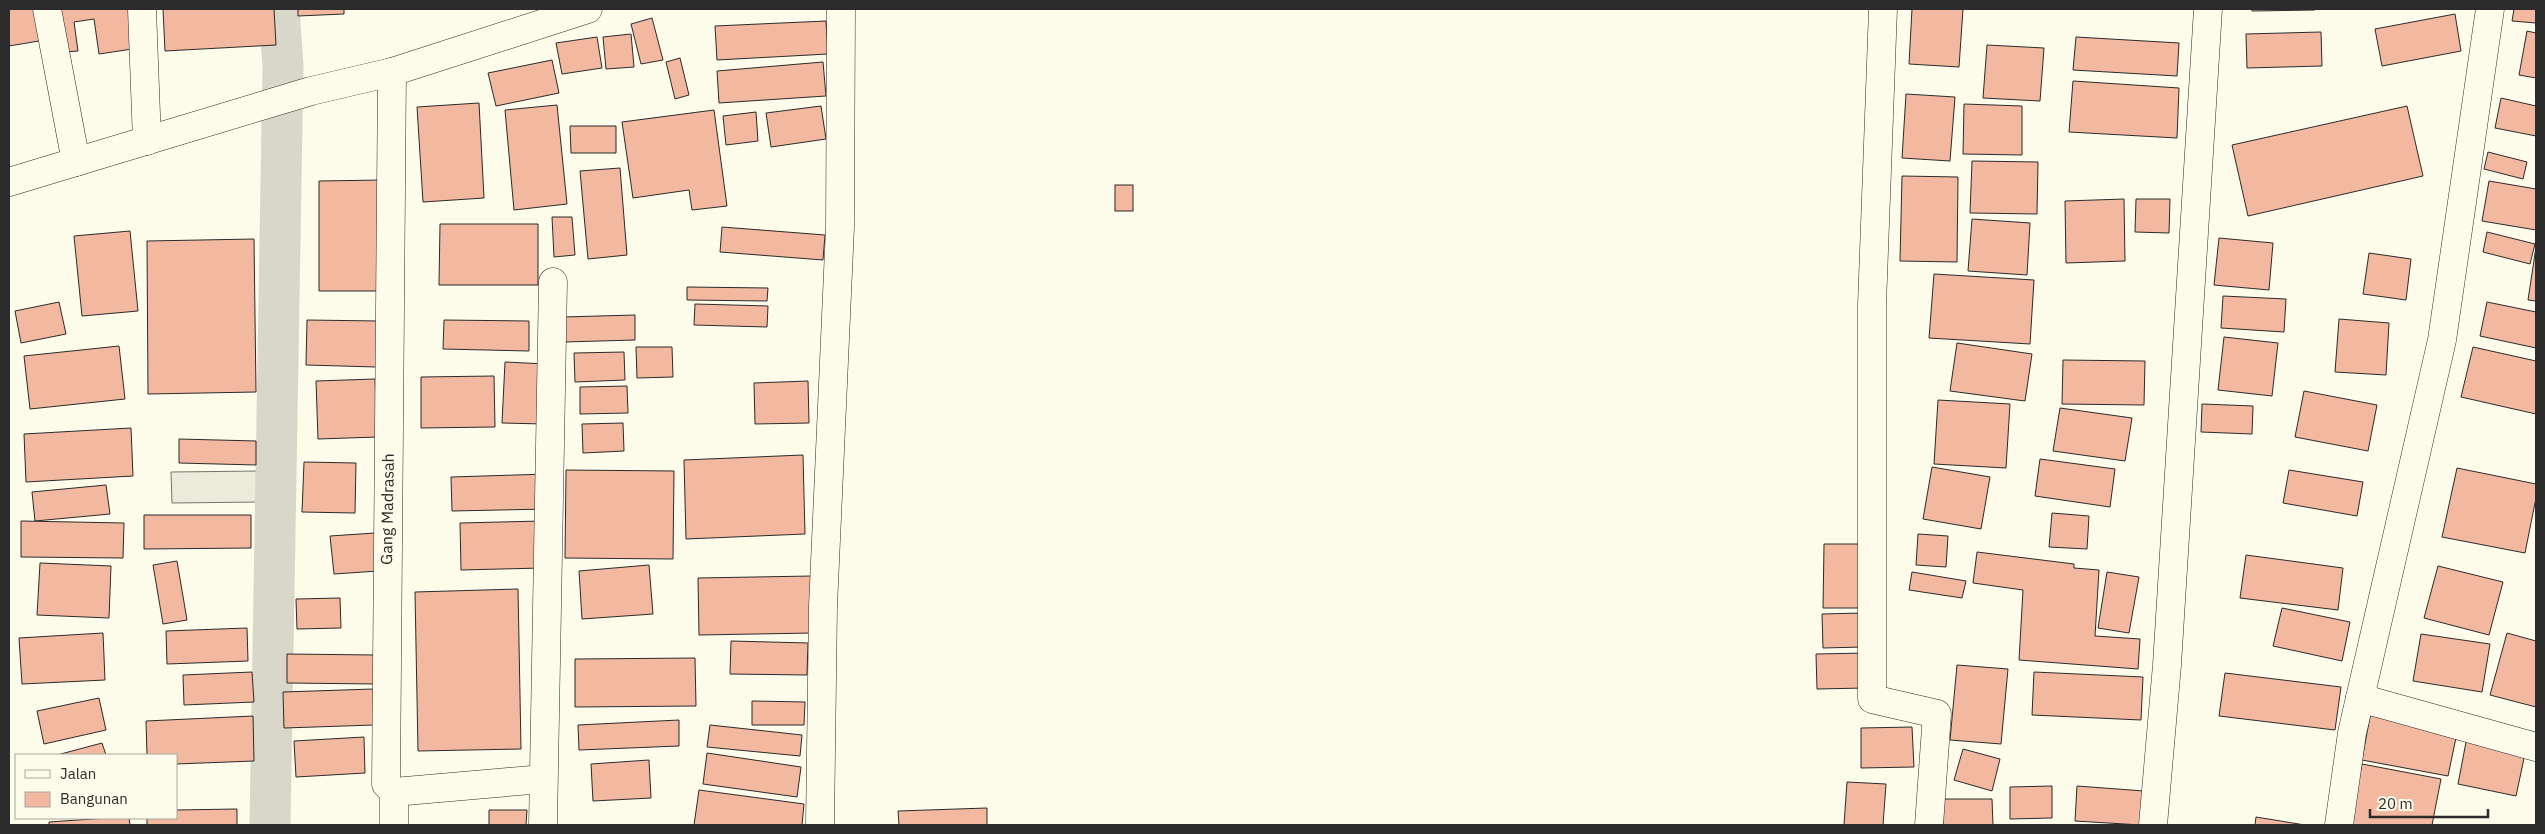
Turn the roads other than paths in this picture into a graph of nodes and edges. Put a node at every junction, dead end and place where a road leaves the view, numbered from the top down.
1 (47, 9) edge
2 (142, 9) edge
3 (588, 9) edge
4 (841, 9) edge
5 (1883, 9) edge
6 (2208, 9) edge
7 (2490, 9) edge
8 (392, 72) junction
9 (147, 141) junction
10 (76, 162) junction
11 (9, 182) edge
12 (553, 282) dead end
13 (2360, 698) junction
14 (2536, 747) edge
15 (543, 779) junction
16 (394, 792) junction
17 (394, 825) edge
18 (543, 825) edge
19 (820, 825) edge
20 (1929, 825) edge
21 (2153, 825) edge
22 (2339, 825) edge

1 - 10 street
2 - 9 street
3 - 8 street
4 - 19 street
5 - 20 street
6 - 21 street
7 - 13 street
8 - 9 street
8 - 16 street, Gang Madrasah
9 - 10 street
10 - 11 street
12 - 15 street
13 - 14 street
13 - 22 street
15 - 16 street
15 - 18 street
16 - 17 street

